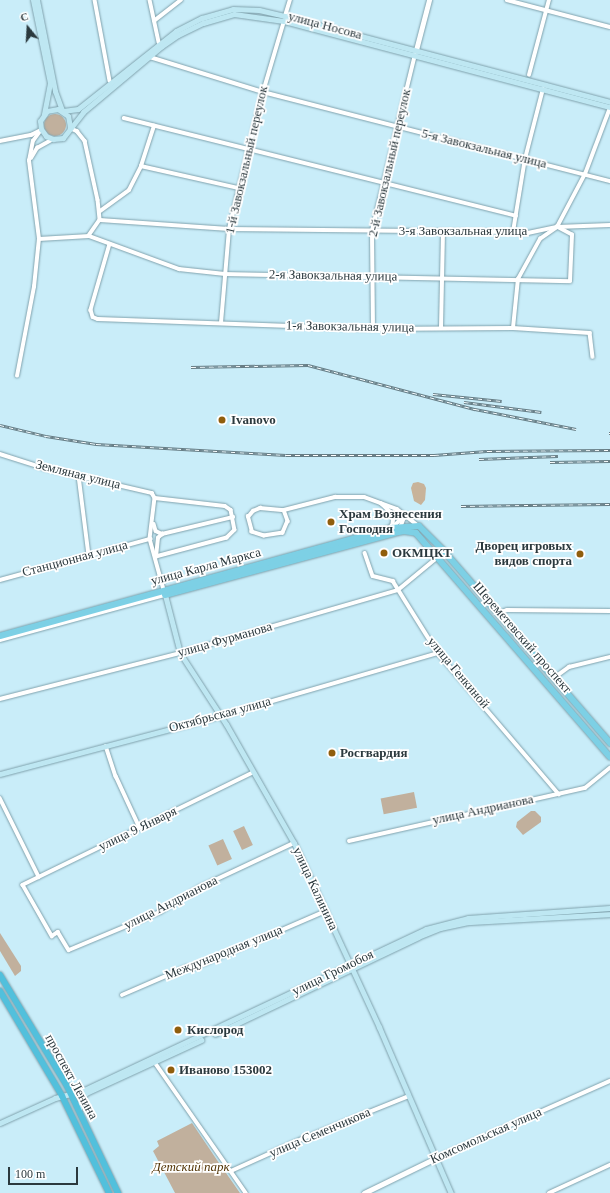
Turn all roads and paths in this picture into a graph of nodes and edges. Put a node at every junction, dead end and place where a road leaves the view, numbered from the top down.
1 (33, 0) edge
2 (37, 0) edge
3 (95, 0) edge
4 (150, 0) edge
5 (181, 0) edge
6 (290, 0) edge
7 (429, 0) edge
8 (507, 0) edge
9 (549, 0) edge
10 (546, 10) junction
11 (285, 18) junction
12 (154, 21) junction
13 (610, 27) edge
14 (161, 44) junction
15 (416, 53) junction
16 (150, 57) junction
17 (529, 74) dead end
18 (112, 83) junction
19 (543, 86) junction
20 (263, 92) junction
21 (610, 102) edge
22 (610, 107) edge
23 (63, 111) junction
24 (44, 114) junction
25 (124, 118) dead end
26 (154, 126) junction
27 (70, 127) junction
28 (396, 127) junction
29 (41, 130) junction
30 (54, 139) junction
31 (0, 141) edge
32 (248, 149) junction
33 (525, 159) junction
34 (29, 161) junction
35 (141, 166) junction
36 (585, 174) junction
37 (610, 181) edge
38 (385, 184) junction
39 (239, 188) junction
40 (99, 212) junction
41 (516, 216) junction
42 (100, 220) junction
43 (610, 225) edge
44 (557, 227) junction
45 (229, 229) junction
46 (372, 231) junction
47 (444, 232) junction
48 (512, 232) junction
49 (89, 236) junction
50 (39, 239) junction
51 (110, 244) junction
52 (225, 274) junction
53 (372, 276) junction
54 (442, 278) junction
55 (518, 279) junction
56 (222, 323) junction
57 (441, 328) junction
58 (513, 328) junction
59 (373, 329) junction
60 (593, 357) dead end
61 (17, 376) dead end
62 (0, 454) edge
63 (78, 476) junction
64 (155, 498) junction
65 (378, 501) junction
66 (284, 510) junction
67 (153, 515) junction
68 (405, 515) junction
69 (233, 517) junction
70 (412, 526) junction
71 (419, 526) junction
72 (401, 527) junction
73 (392, 530) junction
74 (416, 533) junction
75 (162, 534) junction
76 (150, 539) junction
77 (365, 553) dead end
78 (89, 555) junction
79 (156, 557) junction
80 (439, 557) junction
81 (0, 580) edge
82 (398, 590) junction
83 (164, 592) junction
84 (610, 611) edge
85 (498, 613) junction
86 (491, 618) junction
87 (0, 636) edge
88 (0, 640) edge
89 (180, 653) junction
90 (438, 653) junction
91 (610, 657) edge
92 (554, 678) junction
93 (547, 684) junction
94 (0, 699) edge
95 (220, 716) junction
96 (610, 744) edge
97 (106, 746) junction
98 (610, 758) edge
99 (610, 768) edge
100 (253, 772) junction
101 (0, 774) edge
102 (559, 794) junction
103 (0, 798) edge
104 (140, 828) junction
105 (350, 840) dead end
106 (294, 843) junction
107 (38, 877) junction
108 (23, 885) joint
109 (610, 908) edge
110 (326, 911) junction
111 (610, 914) edge
112 (352, 966) junction
113 (0, 975) edge
114 (0, 991) edge
115 (122, 995) dead end
116 (154, 1060) junction
117 (610, 1081) edge
118 (70, 1093) junction
119 (86, 1093) junction
120 (62, 1096) junction
121 (409, 1096) junction
122 (79, 1112) junction
123 (0, 1123) edge
124 (436, 1158) junction
125 (610, 1165) edge
126 (231, 1171) junction
127 (109, 1193) edge
128 (118, 1193) edge
129 (246, 1193) edge
130 (364, 1193) edge
131 (451, 1193) edge
132 (549, 1193) edge

1 - 24 main road
2 - 23 main road
3 - 18 street
4 - 12 street
5 - 12 street
6 - 11 street, 1-й Завокзальный переулок
7 - 15 street, 2-й Завокзальный переулок
8 - 10 street
9 - 10 street
10 - 13 street
10 - 17 street
11 - 14 main road, улица Носова
11 - 15 main road, улица Носова
11 - 20 street, 1-й Завокзальный переулок
12 - 14 street
14 - 16 main road, улица Носова
14 - 18 main road, улица Носова
15 - 19 main road, улица Носова
15 - 28 street, 2-й Завокзальный переулок
16 - 18 main road, улица Носова
16 - 20 street, 5-я Завокзальная улица
18 - 23 main road, улица Носова
18 - 27 main road, улица Носова
19 - 21 main road, улица Носова
19 - 22 main road, улица Носова
19 - 33 street
20 - 28 street, 5-я Завокзальная улица
20 - 32 street, 1-й Завокзальный переулок
22 - 36 street
23 - 24 main road
23 - 27 main road
24 - 29 main road
25 - 26 street
26 - 32 street
26 - 35 street
27 - 30 main road
27 - 40 street
28 - 33 street, 5-я Завокзальная улица
28 - 38 street, 2-й Завокзальный переулок
29 - 30 main road
29 - 31 street
29 - 34 street
30 - 34 street
32 - 38 street
32 - 39 street, 1-й Завокзальный переулок
33 - 36 street, 5-я Завокзальная улица
33 - 41 street
34 - 50 street
35 - 39 street
35 - 40 street
36 - 37 street, 5-я Завокзальная улица
36 - 44 street
38 - 41 street
38 - 46 street, 2-й Завокзальный переулок
39 - 45 street, 1-й Завокзальный переулок
40 - 42 street
41 - 48 street
42 - 45 street, 3-я Завокзальная улица
42 - 49 street
43 - 44 street, 3-я Завокзальная улица
44 - 48 street, 3-я Завокзальная улица
44 - 55 street
44 - 55 street, 2-я Завокзальная улица
45 - 46 street, 3-я Завокзальная улица
45 - 52 street, 1-й Завокзальный переулок
46 - 47 street, 3-я Завокзальная улица
46 - 53 street, 2-й Завокзальный переулок
47 - 48 street, 3-я Завокзальная улица
47 - 54 street
49 - 50 street, 2-я Завокзальная улица
49 - 51 street, 2-я Завокзальная улица
50 - 61 street
51 - 52 street, 2-я Завокзальная улица
51 - 56 street, 1-я Завокзальная улица
52 - 53 street, 2-я Завокзальная улица
52 - 56 street, 1-й Завокзальный переулок
53 - 54 street, 2-я Завокзальная улица
53 - 59 street, 2-й Завокзальный переулок
54 - 55 street, 2-я Завокзальная улица
54 - 57 street
55 - 58 street
56 - 59 street, 1-я Завокзальная улица
57 - 58 street, 1-я Завокзальная улица
57 - 59 street, 1-я Завокзальная улица
58 - 60 street, 1-я Завокзальная улица
62 - 63 street, Земляная улица
63 - 64 street, Земляная улица
63 - 78 street
64 - 67 street
64 - 69 street, Земляная улица
65 - 66 street
65 - 68 street
65 - 73 street
66 - 66 street
67 - 75 street
67 - 76 street
68 - 70 street
68 - 71 street
68 - 72 street
68 - 73 street
69 - 75 street
69 - 79 street
70 - 71 main road, улица Карла Маркса
70 - 72 main road, улица Карла Маркса
70 - 74 street
71 - 85 main road, Шереметевский проспект
72 - 73 main road, улица Карла Маркса
73 - 74 main road, улица Карла Маркса
73 - 83 main road, улица Карла Маркса
74 - 80 main road, Шереметевский проспект
75 - 79 street
76 - 78 street, Станционная улица
76 - 79 street
77 - 82 street, улица Генкиной
78 - 81 street, Станционная улица
79 - 83 street
80 - 82 street, улица Фурманова
80 - 86 main road, Шереметевский проспект
82 - 89 street, улица Фурманова
82 - 90 street, улица Генкиной
83 - 87 main road, улица Карла Маркса
83 - 88 street, улица Карла Маркса
83 - 89 main road, улица Калинина
84 - 85 street
85 - 86 main road
85 - 92 main road, Шереметевский проспект
86 - 93 main road, Шереметевский проспект
89 - 94 street, улица Фурманова
89 - 95 main road, улица Калинина
90 - 95 street, Октябрьская улица
90 - 102 street, улица Генкиной
91 - 92 street
92 - 93 main road
92 - 96 main road, Шереметевский проспект
93 - 98 main road, Шереметевский проспект
95 - 97 main road, Октябрьская улица
95 - 100 main road, улица Калинина
97 - 101 main road, Октябрьская улица
97 - 104 street
99 - 102 street, улица Андрианова
100 - 104 street, улица 9 Января
100 - 106 main road, улица Калинина
102 - 105 street, улица Андрианова
103 - 107 street
104 - 107 street, улица 9 Января
106 - 108 street, улица Андрианова
106 - 110 main road, улица Калинина
107 - 108 street, улица 9 Января
109 - 112 main road, улица Громобоя
110 - 112 main road, улица Калинина
110 - 115 street, Международная улица
111 - 112 main road, улица Громобоя
112 - 116 main road, улица Громобоя
112 - 121 main road, улица Калинина
113 - 118 highway, проспект Ленина
114 - 120 highway, проспект Ленина
116 - 118 main road, улица Громобоя
116 - 119 main road, улица Громобоя
116 - 126 street
117 - 124 street, Комсомольская улица
118 - 119 main road, улица Громобоя
118 - 120 main road, улица Громобоя
118 - 122 highway, проспект Ленина
119 - 122 main road
120 - 123 main road, улица Громобоя
120 - 127 highway, проспект Ленина
121 - 124 main road, улица Калинина
121 - 126 street, улица Семенчикова
122 - 128 highway, проспект Ленина
124 - 130 street, Комсомольская улица
124 - 131 main road, улица Калинина
125 - 132 street
126 - 129 street

